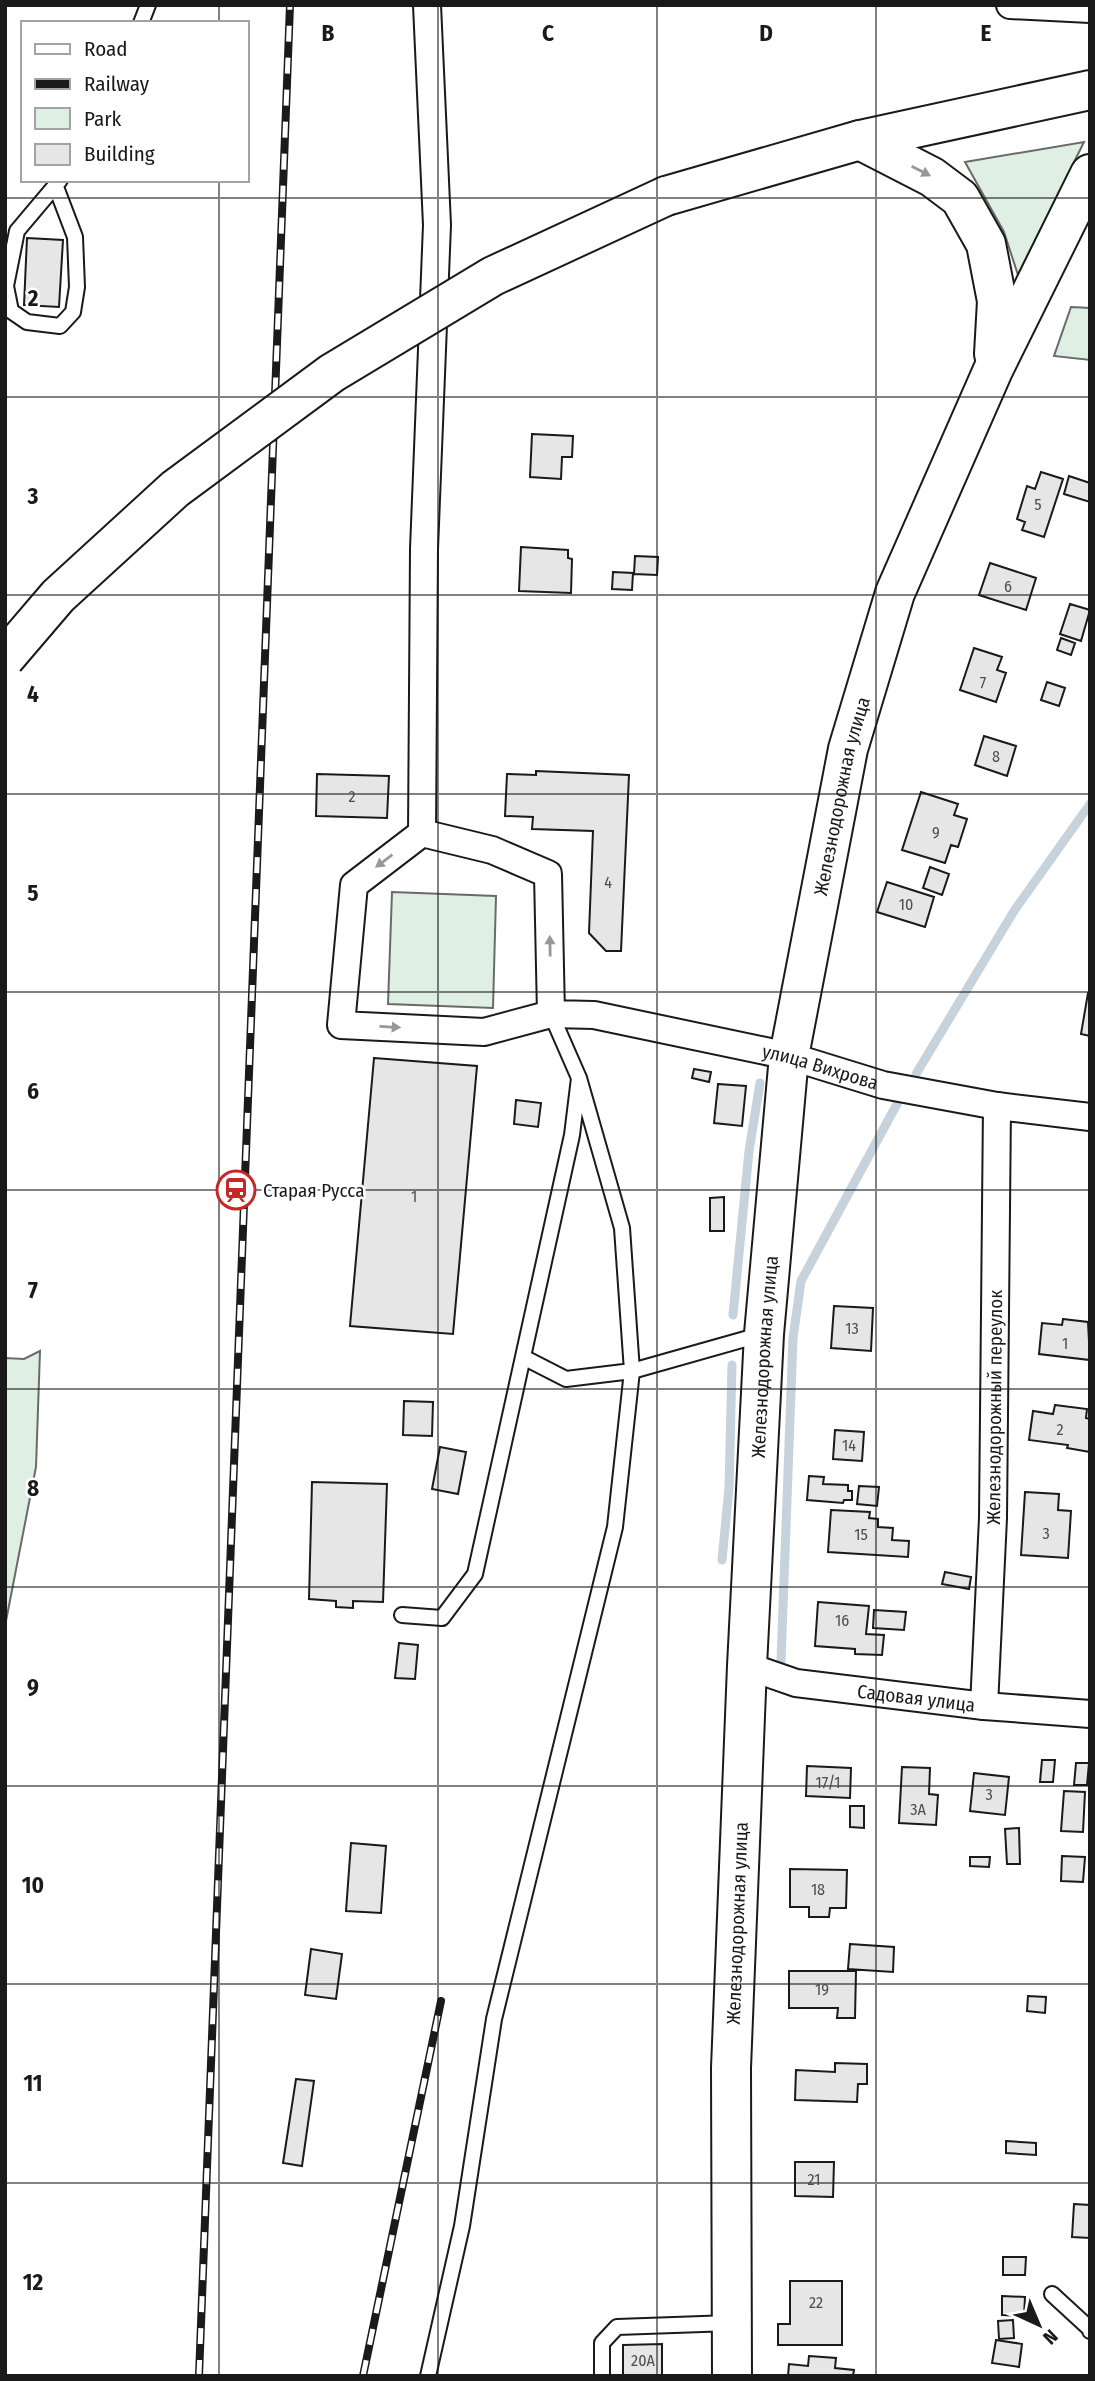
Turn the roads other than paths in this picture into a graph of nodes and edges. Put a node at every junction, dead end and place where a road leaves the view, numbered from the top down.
1 (427, 5) edge
2 (1010, 5) edge
3 (1049, 6) edge
4 (1090, 9) edge
5 (1090, 89) edge
6 (860, 140) junction
7 (1090, 174) edge
8 (58, 184) edge
9 (993, 370) junction
10 (5, 658) edge
11 (422, 833) junction
12 (551, 1014) junction
13 (789, 1056) junction
14 (579, 1078) junction
15 (996, 1106) junction
16 (1090, 1117) edge
17 (764, 1334) junction
18 (523, 1357) junction
19 (632, 1371) junction
20 (402, 1615) dead end
21 (747, 1666) junction
22 (984, 1706) junction
23 (1090, 1714) edge
24 (1052, 2294) dead end
25 (732, 2323) junction
26 (1090, 2331) edge
27 (428, 2376) edge
28 (602, 2376) edge
29 (732, 2376) edge

1 - 11 street
2 - 3 street
3 - 4 street
5 - 6 street
6 -> 9 street
6 - 10 street, bridge
7 - 9 street, Железнодорожная улица
8 - 8 lane
9 - 13 street, Железнодорожная улица
12 -> 11 street
11 -> 12 street
12 - 13 street, улица Вихрова
12 - 14 lane
13 - 15 street, улица Вихрова
13 - 17 street, Железнодорожная улица
14 - 18 lane
14 - 19 lane
15 - 16 street, улица Вихрова
15 - 22 street, Железнодорожный переулок
17 - 19 lane
17 - 21 street, Железнодорожная улица
18 - 19 lane
18 - 20 lane
19 - 27 lane
21 - 22 street, Садовая улица
21 - 25 street, Железнодорожная улица
22 - 23 street, Садовая улица
24 - 26 lane
25 - 28 lane
25 - 29 street, Железнодорожная улица

